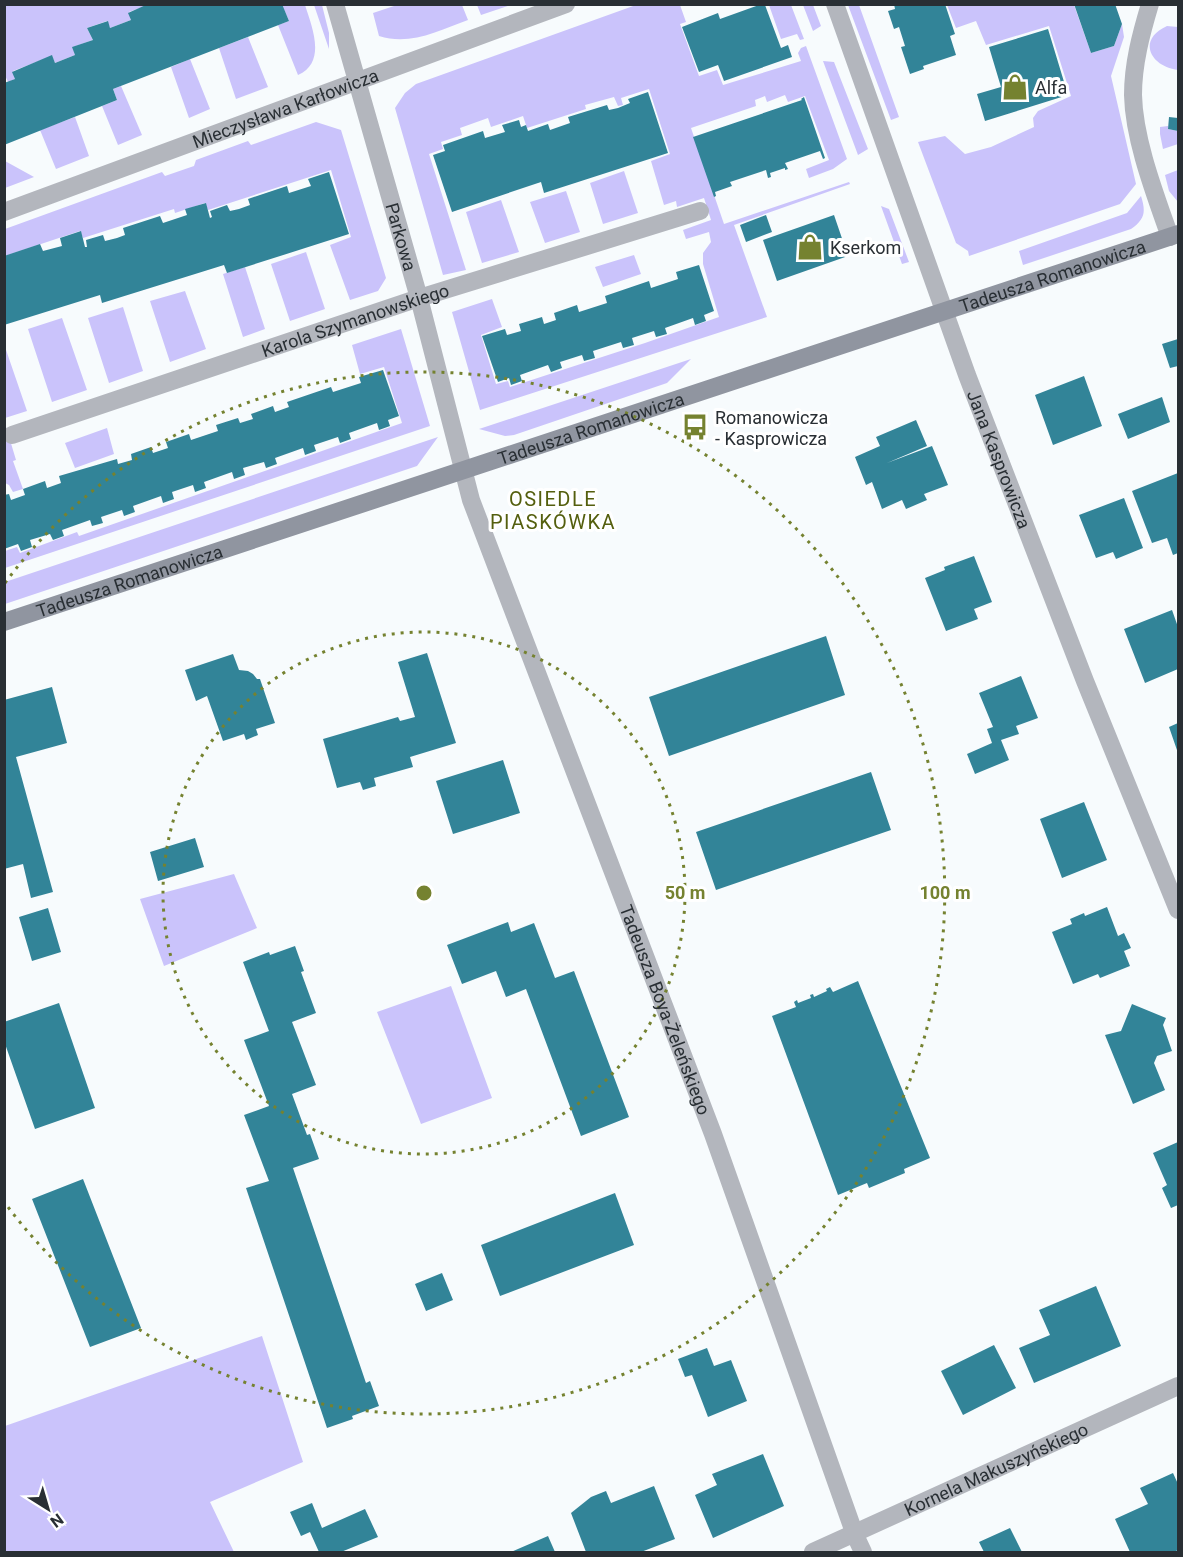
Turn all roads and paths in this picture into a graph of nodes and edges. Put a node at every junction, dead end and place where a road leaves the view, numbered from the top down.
1 (335, 4) edge
2 (566, 4) edge
3 (835, 4) edge
4 (1150, 4) edge
5 (358, 83) junction
6 (4, 212) edge
7 (700, 212) dead end
8 (1174, 235) edge
9 (419, 298) junction
10 (944, 311) junction
11 (12, 435) dead end
12 (465, 469) junction
13 (4, 622) edge
14 (1179, 910) edge
15 (1179, 1386) edge
16 (855, 1535) junction
17 (813, 1552) edge
18 (862, 1552) edge

1 - 5 street, Parkowa
2 - 5 street, Mieczysława Karłowicza
3 - 10 street, Jana Kasprowicza
4 - 8 street
5 - 6 street, Mieczysława Karłowicza
5 - 9 street, Parkowa
7 - 9 street, Karola Szymanowskiego
8 - 10 street, Tadeusza Romanowicza
9 - 11 street, Karola Szymanowskiego
9 - 12 street, Parkowa
10 - 12 street, Tadeusza Romanowicza
10 - 14 street, Jana Kasprowicza
12 - 13 street, Tadeusza Romanowicza
12 - 16 street, Tadeusza Boya-Żeleńskiego
15 - 16 street, Kornela Makuszyńskiego
16 - 17 street, Kornela Makuszyńskiego
16 - 18 street, Tadeusza Boya-Żeleńskiego

